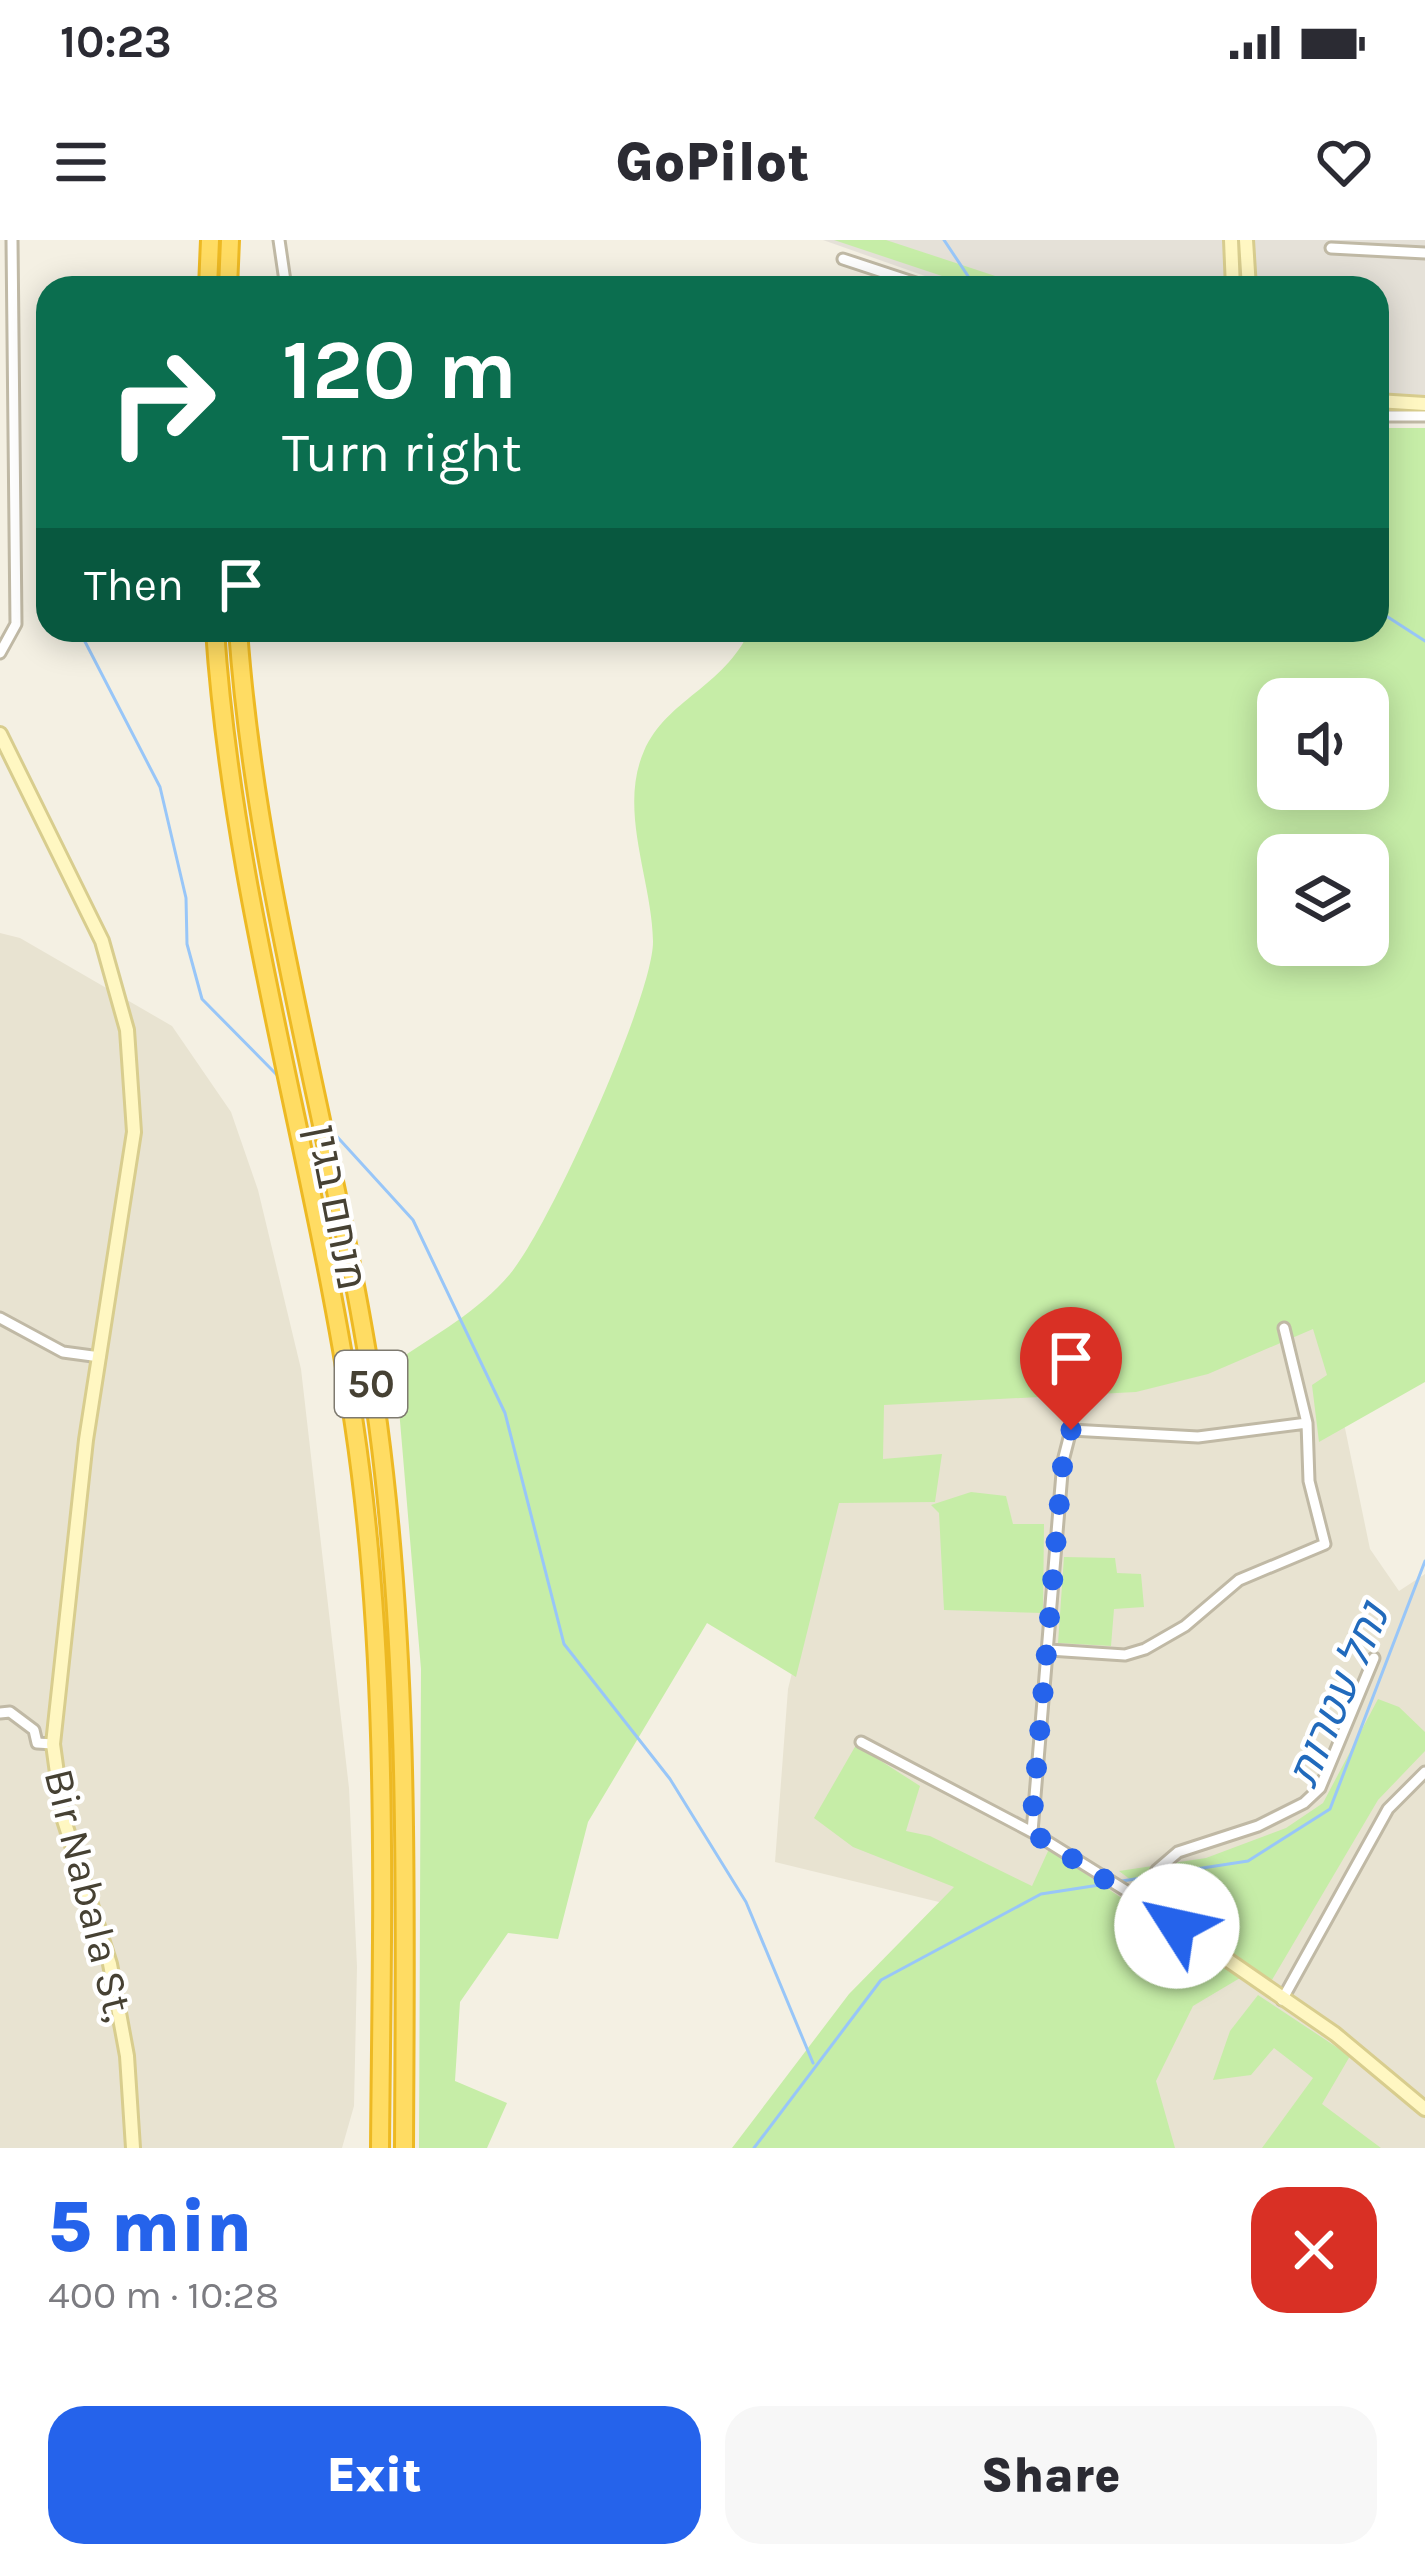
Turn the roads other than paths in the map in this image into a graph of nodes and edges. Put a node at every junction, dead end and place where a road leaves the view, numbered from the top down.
1 (12, 240) edge
2 (210, 240) edge
3 (230, 240) edge
4 (279, 240) edge
5 (1231, 240) edge
6 (1246, 240) edge
7 (1331, 248) dead end
8 (1425, 253) edge
9 (843, 260) dead end
10 (208, 276) edge
11 (228, 276) edge
12 (284, 276) edge
13 (893, 276) edge
14 (1232, 276) edge
15 (1248, 276) edge
16 (1389, 401) edge
17 (1425, 404) edge
18 (1389, 416) edge
19 (1425, 416) edge
20 (216, 642) edge
21 (239, 642) edge
22 (0, 653) edge
23 (0, 734) edge
24 (0, 1318) edge
25 (1284, 1328) dead end
26 (100, 1357) junction
27 (1307, 1424) junction
28 (1049, 1650) junction
29 (1374, 1658) dead end
30 (0, 1713) edge
31 (861, 1742) dead end
32 (53, 1744) junction
33 (1425, 1772) edge
34 (1031, 1832) junction
35 (1141, 1900) junction
36 (1282, 2000) junction
37 (1425, 2087) edge
38 (1420, 2105) edge
39 (133, 2148) edge
40 (380, 2148) edge
41 (404, 2148) edge

1 - 22 street
2 - 10 highway
3 - 11 highway
4 - 12 street
5 - 14 street
6 - 15 street
7 - 8 street
9 - 13 street
16 - 17 street
18 - 19 street
20 - 40 highway, מנחם בגין / 50
21 - 41 highway, מנחם בגין / 50
23 - 26 street, Bir Nabala St,
24 - 26 street
25 - 27 street
26 - 32 street, Bir Nabala St,
27 - 28 street
27 - 28 street
28 - 34 street
29 - 35 street
30 - 32 street
31 - 34 street
32 - 39 street, Bir Nabala St,
33 - 36 street
34 - 35 street
35 - 36 street
36 - 38 street
37 - 38 street

